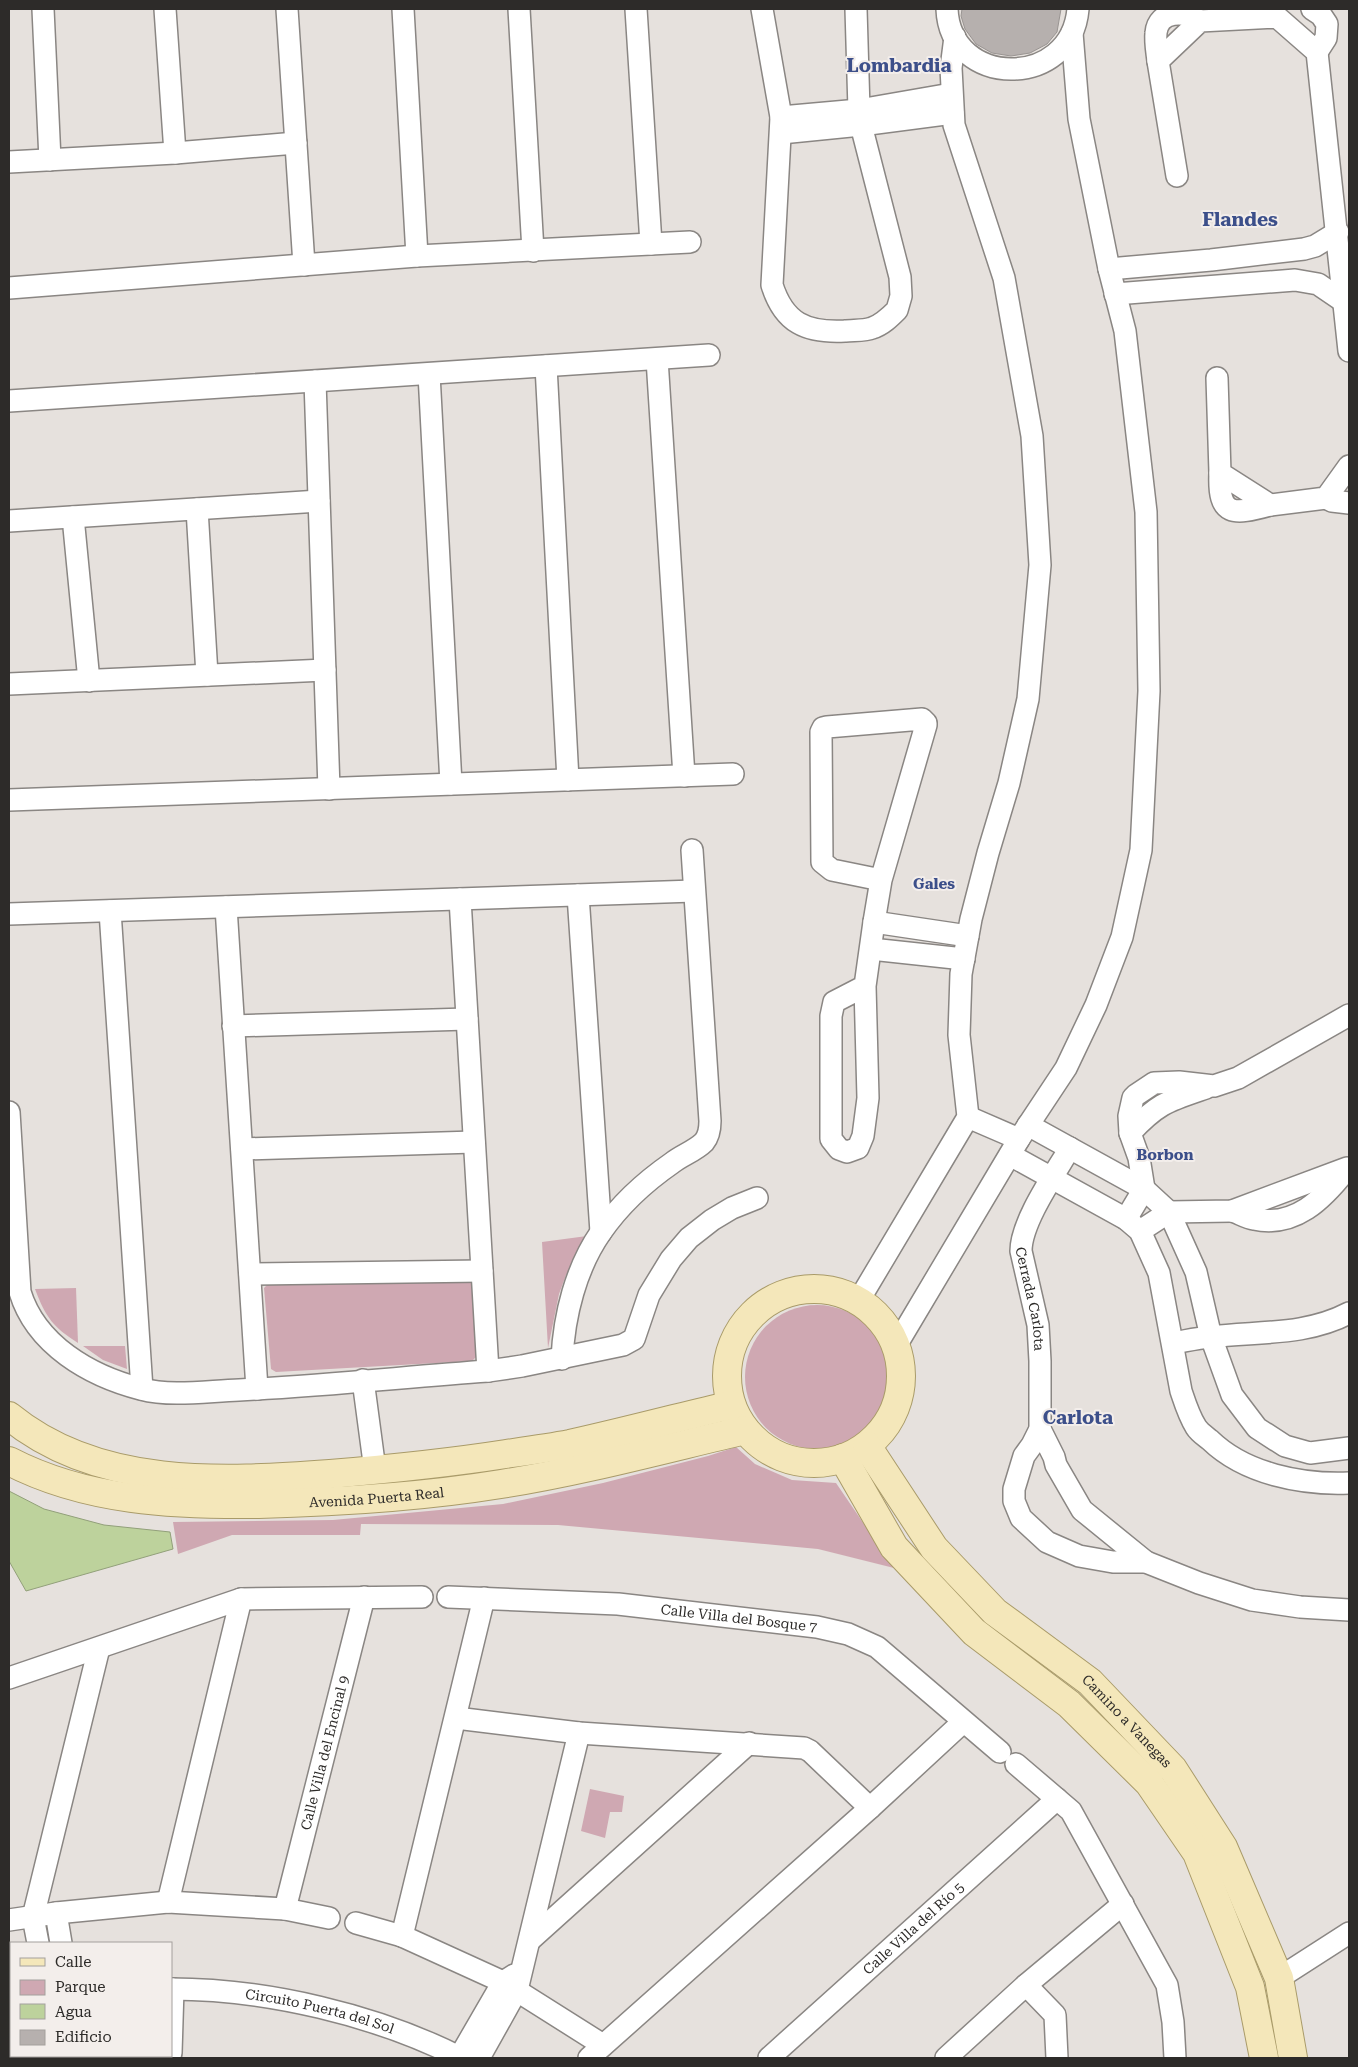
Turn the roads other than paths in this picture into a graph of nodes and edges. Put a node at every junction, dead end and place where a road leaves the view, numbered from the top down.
1 (43, 9) edge
2 (164, 9) edge
3 (287, 9) edge
4 (403, 9) edge
5 (519, 9) edge
6 (636, 9) edge
7 (762, 9) edge
8 (856, 9) edge
9 (947, 9) edge
10 (1078, 9) edge
11 (1312, 9) edge
12 (1283, 13) edge
13 (1072, 33) junction
14 (955, 37) junction
15 (1317, 52) junction
16 (952, 103) junction
17 (860, 117) junction
18 (781, 125) junction
19 (296, 143) junction
20 (175, 153) junction
21 (50, 160) junction
22 (9, 162) edge
23 (1177, 176) dead end
24 (1338, 232) junction
25 (690, 242) dead end
26 (651, 244) junction
27 (533, 251) junction
28 (417, 256) junction
29 (1211, 260) junction
30 (304, 265) junction
31 (1108, 269) junction
32 (1215, 286) junction
33 (9, 288) edge
34 (1115, 294) junction
35 (1344, 301) junction
36 (1349, 351) edge
37 (709, 355) dead end
38 (657, 359) junction
39 (546, 366) junction
40 (429, 374) junction
41 (1217, 378) dead end
42 (315, 381) junction
43 (9, 401) edge
44 (1349, 466) edge
45 (1326, 498) junction
46 (319, 501) junction
47 (1349, 504) edge
48 (197, 509) junction
49 (73, 517) junction
50 (9, 521) edge
51 (325, 670) junction
52 (207, 675) junction
53 (88, 681) junction
54 (9, 684) edge
55 (733, 774) dead end
56 (684, 776) junction
57 (568, 780) junction
58 (451, 784) junction
59 (329, 789) junction
60 (9, 800) edge
61 (692, 850) dead end
62 (881, 880) junction
63 (694, 891) junction
64 (578, 894) junction
65 (460, 899) junction
66 (226, 907) junction
67 (110, 910) junction
68 (9, 914) edge
69 (874, 922) junction
70 (968, 936) junction
71 (871, 949) junction
72 (964, 959) junction
73 (865, 986) junction
74 (1349, 1015) edge
75 (467, 1018) junction
76 (233, 1026) junction
77 (9, 1112) edge
78 (968, 1117) junction
79 (1019, 1140) junction
80 (474, 1142) junction
81 (1070, 1148) junction
82 (242, 1149) junction
83 (1348, 1167) edge
84 (1053, 1177) junction
85 (1144, 1189) junction
86 (757, 1198) dead end
87 (1169, 1212) junction
88 (1133, 1225) junction
89 (601, 1232) junction
90 (482, 1271) junction
91 (250, 1274) junction
92 (859, 1300) junction
93 (1349, 1314) edge
94 (1211, 1337) junction
95 (1172, 1343) junction
96 (897, 1344) junction
97 (562, 1358) junction
98 (488, 1371) junction
99 (356, 1381) junction
100 (142, 1389) junction
101 (257, 1389) junction
102 (731, 1405) junction
103 (9, 1416) edge
104 (1040, 1429) junction
105 (745, 1430) junction
106 (867, 1446) junction
107 (1349, 1448) edge
108 (1310, 1453) junction
109 (843, 1458) junction
110 (9, 1461) edge
111 (369, 1471) junction
112 (1312, 1483) junction
113 (1349, 1484) edge
114 (1146, 1562) junction
115 (422, 1597) dead end
116 (448, 1597) dead end
117 (364, 1598) junction
118 (484, 1598) junction
119 (241, 1600) junction
120 (1349, 1610) edge
121 (99, 1648) junction
122 (9, 1678) edge
123 (456, 1718) junction
124 (963, 1722) junction
125 (579, 1733) junction
126 (748, 1743) junction
127 (1057, 1799) junction
128 (870, 1808) junction
129 (168, 1902) junction
130 (1123, 1904) junction
131 (285, 1909) junction
132 (56, 1913) junction
133 (33, 1917) junction
134 (330, 1918) dead end
135 (9, 1920) edge
136 (356, 1923) dead end
137 (1349, 1933) edge
138 (402, 1936) junction
139 (530, 1940) junction
140 (38, 1942) edge
141 (61, 1942) edge
142 (1279, 1978) junction
143 (513, 1981) junction
144 (1026, 1985) junction
145 (173, 1995) edge
146 (172, 2026) edge
147 (471, 2051) edge
148 (596, 2051) edge
149 (769, 2058) edge
150 (946, 2058) edge
151 (1057, 2058) edge
152 (1174, 2058) edge
153 (1264, 2058) edge
154 (1293, 2058) edge

1 - 21 street
2 - 20 street
3 - 19 street
4 - 28 street
5 - 27 street
6 - 26 street
7 - 18 street
8 - 17 street
9 - 14 street
10 - 13 street
11 - 15 street
12 - 15 street
12 - 23 street
13 - 14 street
13 - 31 street
14 - 16 street
15 - 24 street
16 - 17 street
16 - 70 street
17 - 18 street
17 - 18 street
19 - 20 street
19 - 30 street
20 - 21 street
21 - 22 street
24 - 29 street
24 - 35 street
25 - 26 street
26 - 27 street
27 - 28 street
28 - 30 street
29 - 31 street
29 - 32 street
30 - 33 street
31 - 34 street
32 - 34 street
32 - 35 street
34 - 79 street
35 - 36 street
37 - 38 street
38 - 39 street
38 - 56 street
39 - 40 street
39 - 57 street
40 - 42 street
40 - 58 street
41 - 45 street
42 - 43 street
42 - 46 street
44 - 45 street
45 - 47 street
46 - 48 street
46 - 51 street
48 - 49 street
48 - 52 street
49 - 50 street
49 - 53 street
51 - 52 street
51 - 59 street
52 - 53 street
53 - 54 street
55 - 56 street
56 - 57 street
57 - 58 street
58 - 59 street
59 - 60 street
61 - 63 street
62 - 62 street
62 - 69 street
63 - 64 street
63 - 89 street
64 - 65 street
64 - 89 street
65 - 66 street
65 - 75 street
66 - 67 street
66 - 76 street
67 - 68 street
67 - 100 street
69 - 70 street
69 - 71 street
70 - 72 street
71 - 72 street
71 - 73 street
72 - 78 street
73 - 73 street
74 - 85 street
75 - 76 street
75 - 80 street
76 - 82 street
77 - 100 street
78 - 79 street
78 - 92 street
79 - 81 street
79 - 84 street
79 - 96 street
80 - 82 street
80 - 90 street
81 - 84 street, Cerrada Carlota
81 - 85 street
82 - 91 street
83 - 87 street
84 - 88 street
84 - 104 street, Cerrada Carlota
85 - 87 street
85 - 88 street
86 - 97 street
87 - 88 street
87 - 94 street
88 - 95 street
89 - 97 street
90 - 91 street
90 - 98 street
91 - 101 street
92 - 96 main road
92 - 102 main road
93 - 94 street
94 - 95 street
94 - 108 street
95 - 112 street
96 - 106 main road
97 - 98 street
98 - 99 street
99 - 101 street
99 - 111 street
100 - 101 street
102 - 105 main road
102 - 111 main road, Avenida Puerta Real
103 - 111 main road, Avenida Puerta Real
104 - 114 street, Cerrada Carlota
104 - 114 street, Cerrada Carlota
105 - 109 main road
105 - 110 main road, Avenida Puerta Real
106 - 109 main road
106 - 142 main road, Camino a Vanegas
107 - 108 street
108 - 112 street
109 - 153 main road, Camino a Vanegas
112 - 113 street
114 - 120 street, Cerrada Carlota
115 - 117 street
116 - 118 street, Calle Villa del Bosque 7
117 - 119 street
117 - 131 street, Calle Villa del Encinal 9
118 - 123 street
118 - 124 street, Calle Villa del Bosque 7
119 - 121 street
119 - 129 street
121 - 122 street
121 - 133 street
123 - 125 street
123 - 138 street
124 - 127 street, Calle Villa del Bosque 7
124 - 128 street
125 - 126 street
125 - 139 street
126 - 128 street
126 - 139 street
127 - 130 street
127 - 149 street, Calle Villa del Río 5
128 - 148 street
129 - 131 street
129 - 132 street
130 - 144 street
130 - 152 street
131 - 134 street
132 - 133 street
132 - 141 street
133 - 135 street
133 - 140 street
136 - 138 street
137 - 142 street
138 - 143 street
139 - 143 street
142 - 154 main road, Camino a Vanegas
143 - 147 street
143 - 148 street
144 - 150 street
144 - 151 street
145 - 146 street
145 - 147 street, Circuito Puerta del Sol

